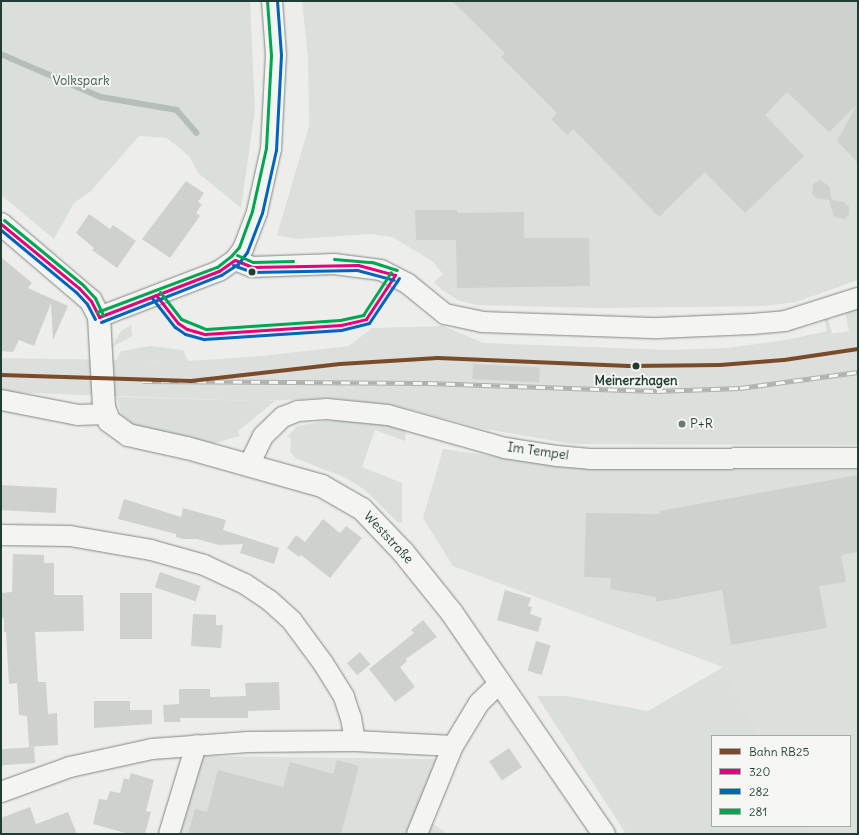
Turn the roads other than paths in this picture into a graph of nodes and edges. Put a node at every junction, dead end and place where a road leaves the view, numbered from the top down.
1 (272, 1) edge
2 (1, 224) edge
3 (235, 260) junction
4 (858, 298) edge
5 (99, 316) junction
6 (1, 400) edge
7 (105, 414) junction
8 (858, 458) edge
9 (249, 465) junction
10 (1, 535) edge
11 (501, 682) junction
12 (355, 741) junction
13 (196, 745) junction
14 (453, 746) junction
15 (1, 792) edge
16 (169, 834) edge
17 (417, 834) edge
18 (604, 834) edge

1 - 3 street
2 - 5 main road
3 - 4 street
3 - 5 street
5 - 7 main road
6 - 7 street
7 - 9 main road, Weststraße
8 - 9 street, Im Tempel
9 - 11 main road, Weststraße
10 - 12 street
11 - 14 street
11 - 18 main road, Weststraße
12 - 13 street
12 - 14 street
13 - 15 street
13 - 16 street
14 - 17 street

